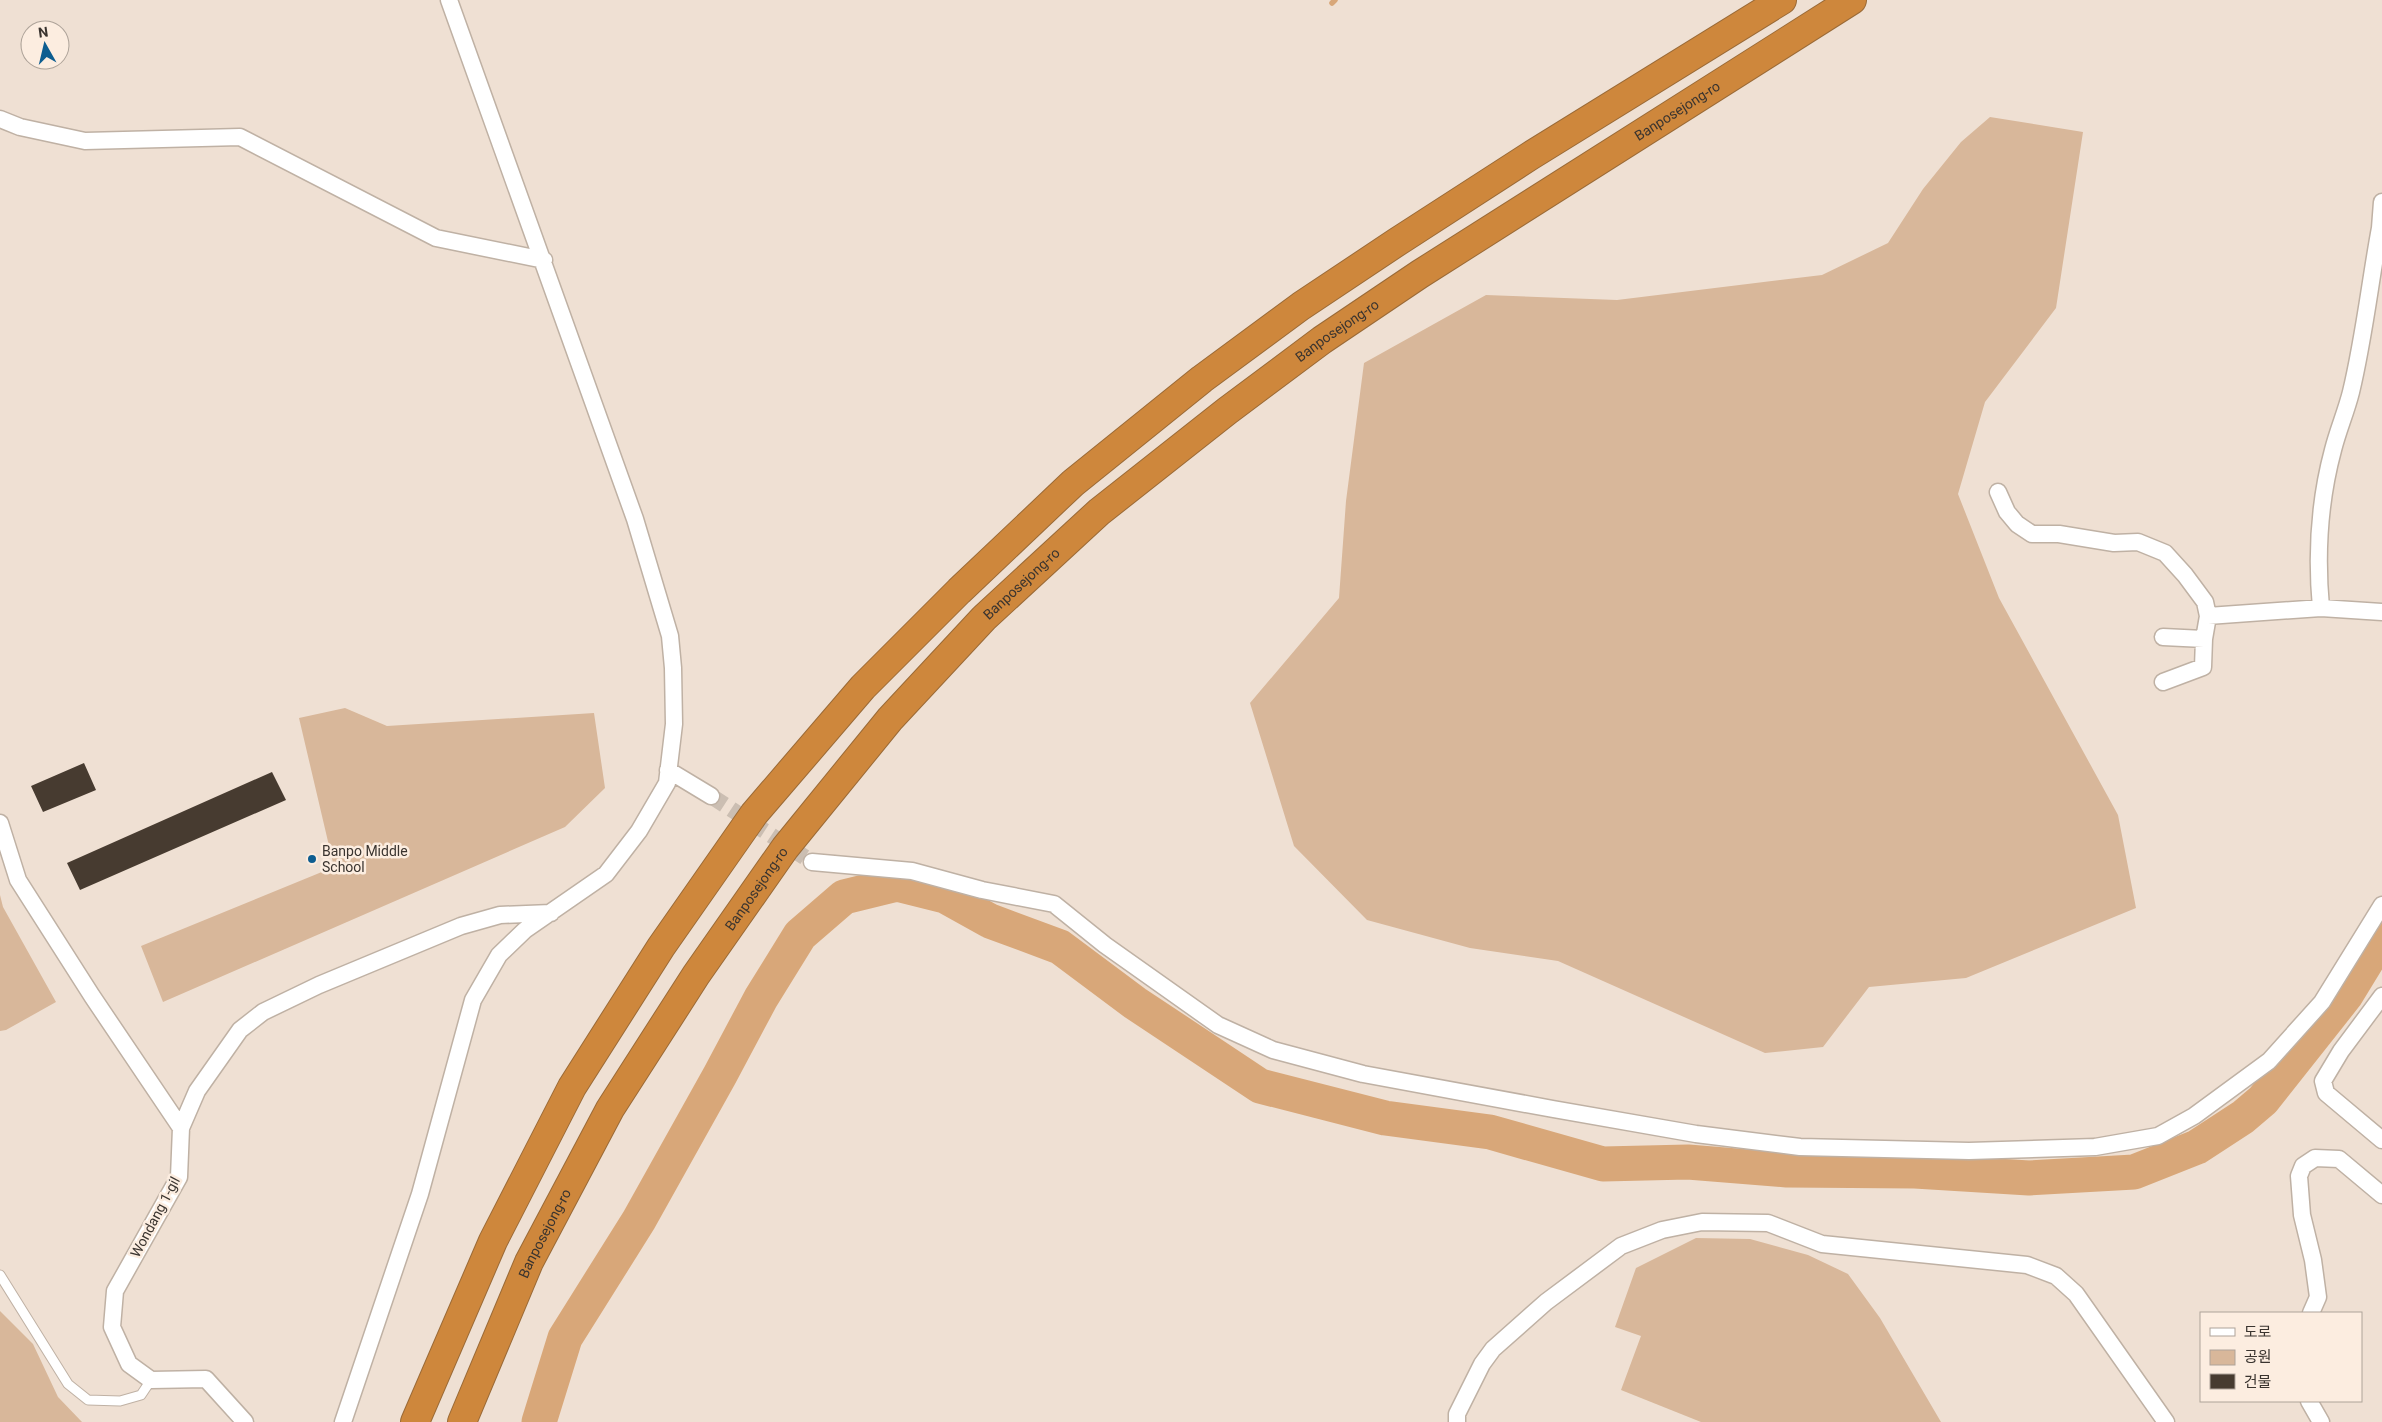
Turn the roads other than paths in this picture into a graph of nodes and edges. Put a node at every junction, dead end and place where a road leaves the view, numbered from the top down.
1 (450, 0) edge
2 (1782, 0) edge
3 (1852, 0) edge
4 (0, 119) edge
5 (2382, 202) edge
6 (544, 260) junction
7 (1998, 492) dead end
8 (2321, 608) junction
9 (2382, 612) edge
10 (2208, 616) junction
11 (2163, 637) dead end
12 (2204, 639) junction
13 (2163, 682) dead end
14 (668, 770) junction
15 (711, 796) tunnel mouth
16 (0, 823) edge
17 (812, 862) tunnel mouth
18 (2382, 905) edge
19 (551, 913) junction
20 (2382, 996) edge
21 (181, 1128) junction
22 (2382, 1140) edge
23 (2382, 1195) edge
24 (0, 1275) edge
25 (2311, 1312) edge
26 (151, 1380) junction
27 (2310, 1402) edge
28 (245, 1422) edge
29 (343, 1422) edge
30 (415, 1422) edge
31 (462, 1422) edge
32 (1457, 1422) edge
33 (2166, 1422) edge
34 (2321, 1422) edge

1 - 6 street
2 - 30 highway
3 - 31 highway, Banposejong-ro
4 - 6 street
5 - 8 street
6 - 14 street
7 - 10 street
8 - 9 street
8 - 10 street
10 - 12 street
11 - 12 street
12 - 13 street
14 - 15 street
14 - 19 street
16 - 21 street
17 - 18 street
19 - 21 street
19 - 29 street
20 - 22 street
21 - 26 street, Wondang 1-gil
23 - 25 street
24 - 26 lane
26 - 28 street
27 - 34 street
32 - 33 street

